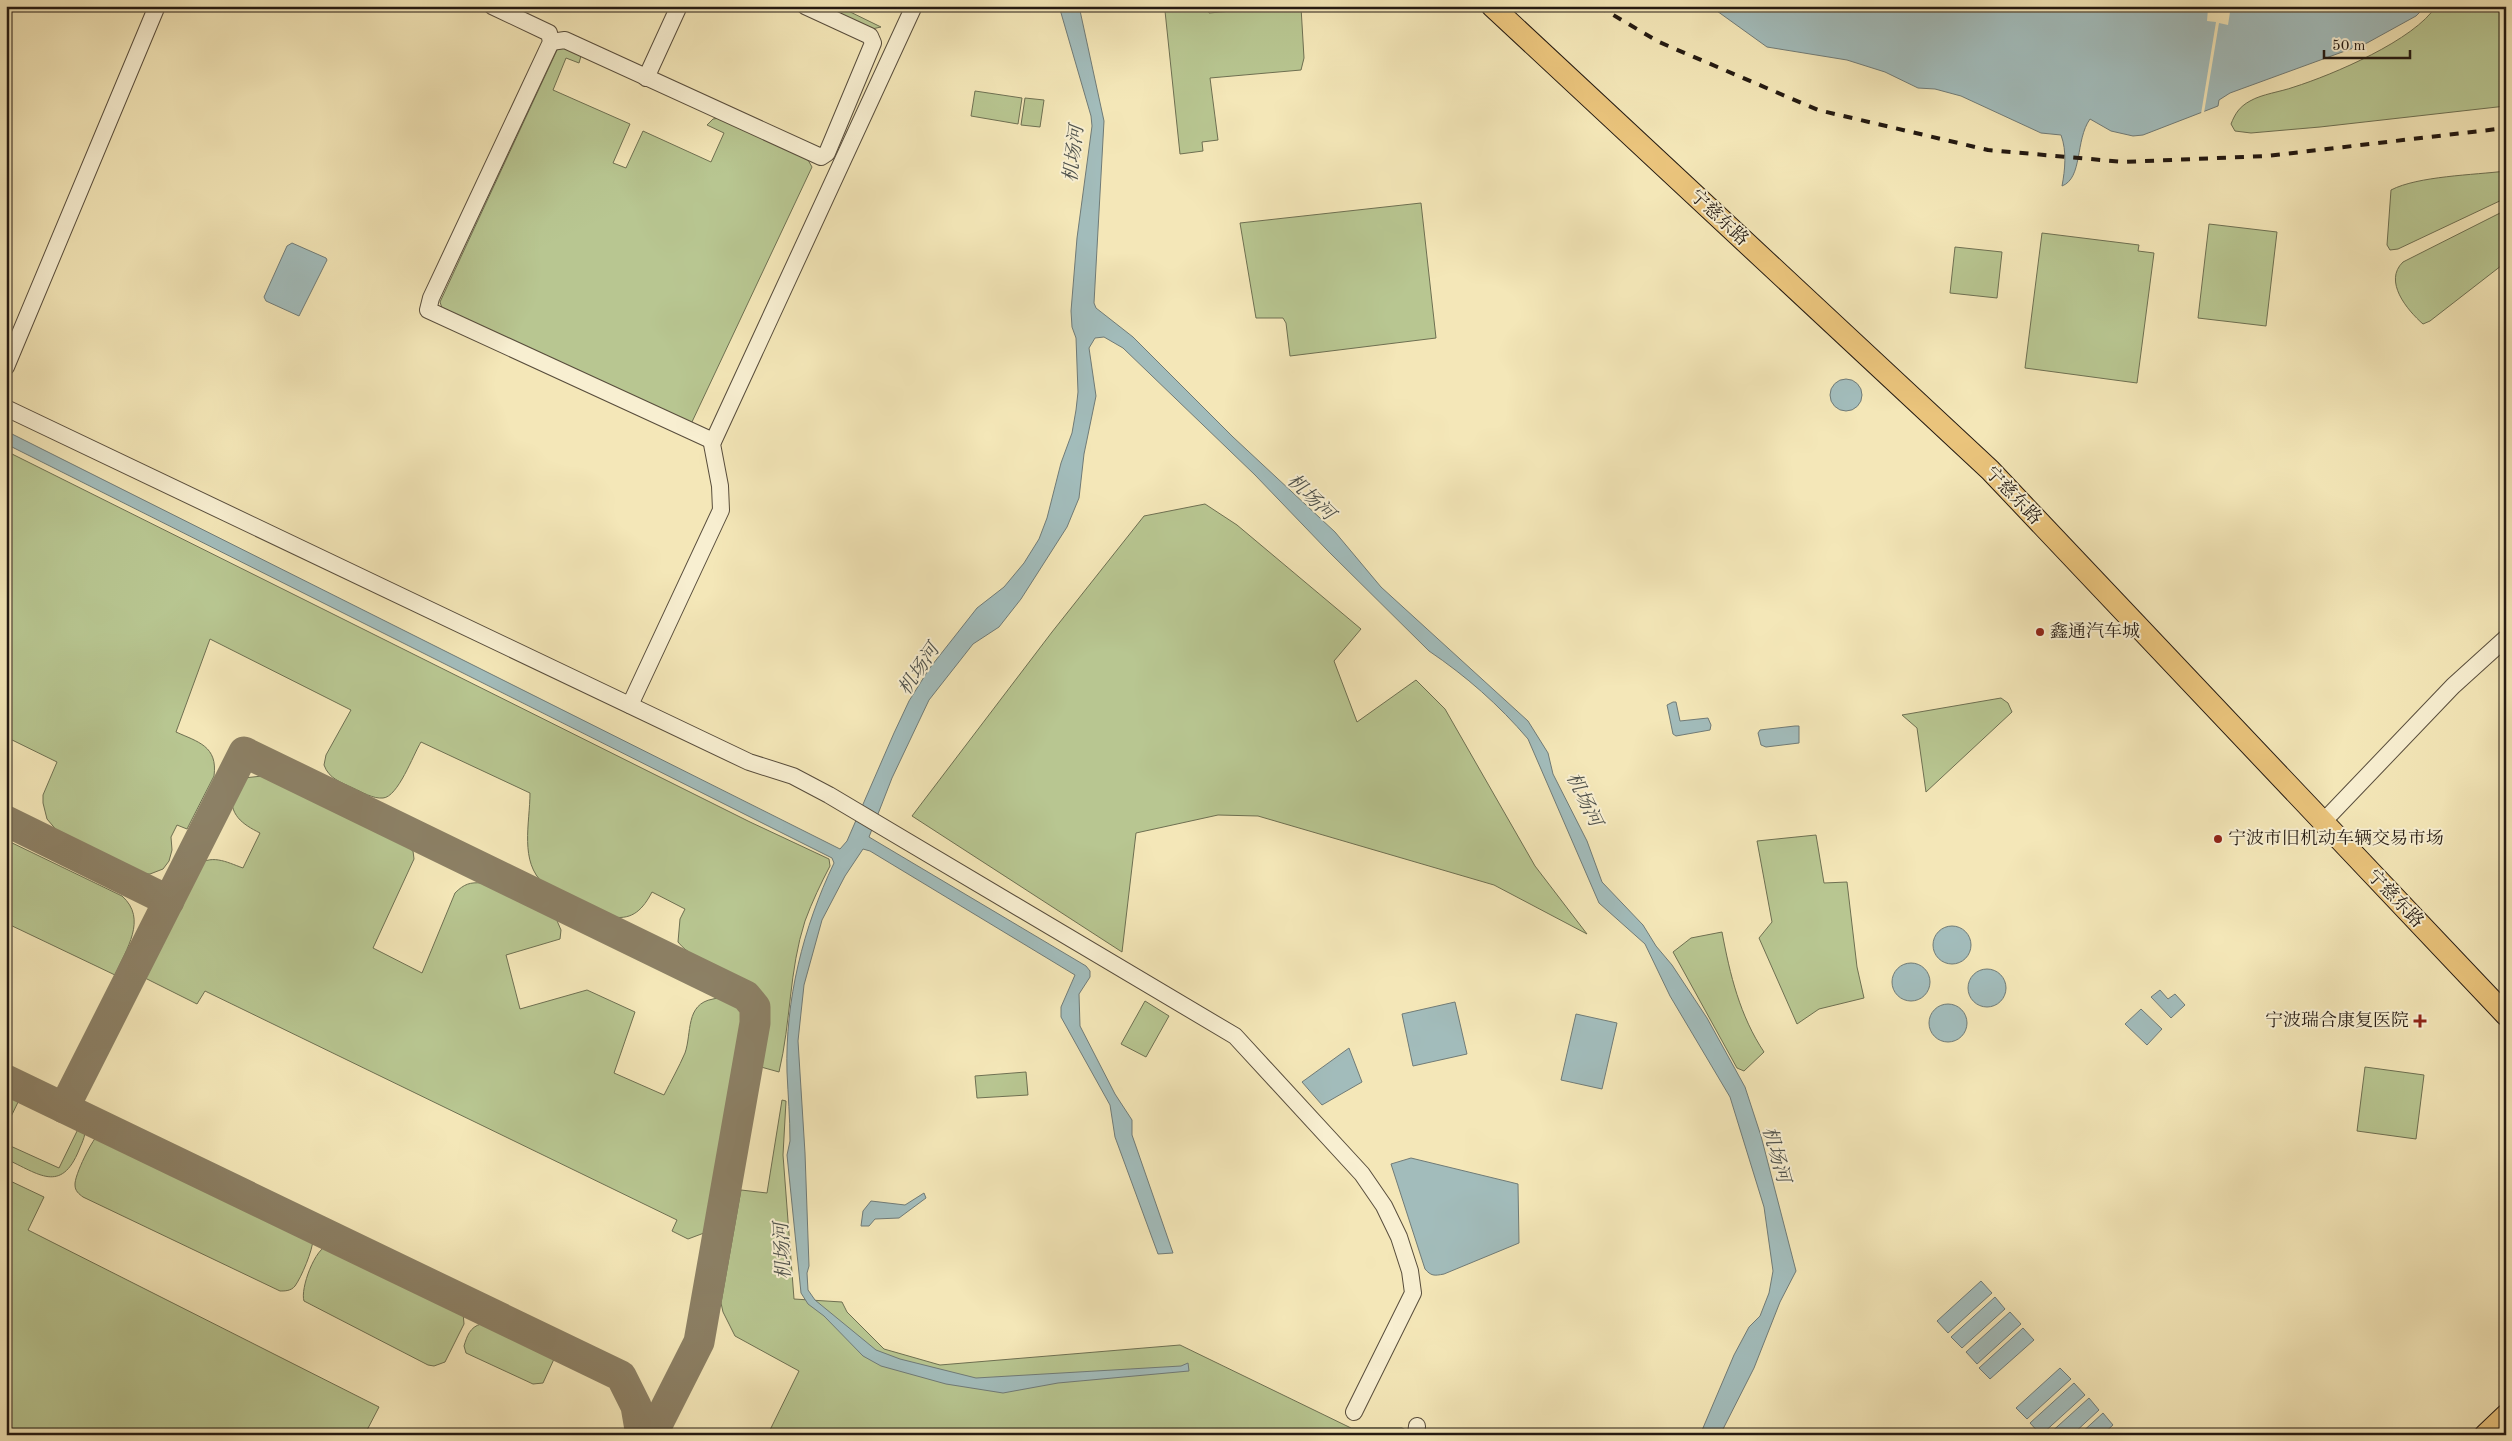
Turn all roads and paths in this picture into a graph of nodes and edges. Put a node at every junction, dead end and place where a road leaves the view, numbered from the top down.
1 (157, 6) edge
2 (492, 6) edge
3 (680, 6) edge
4 (805, 6) edge
5 (914, 6) edge
6 (1492, 6) edge
7 (552, 42) junction
8 (646, 78) junction
9 (6, 367) edge
10 (6, 408) edge
11 (713, 441) junction
12 (2506, 638) edge
13 (630, 705) junction
14 (2322, 823) junction
15 (2506, 1015) edge
16 (1354, 1412) dead end
17 (2506, 1415) edge
18 (2485, 1435) edge

1 - 9 street
2 - 7 street
3 - 8 street
4 - 8 street
5 - 11 street
6 - 14 main road, 宁慈东路
7 - 8 street
7 - 11 street
10 - 13 street
11 - 13 street
12 - 14 street
13 - 16 street
14 - 15 main road, 宁慈东路
17 - 18 main road

